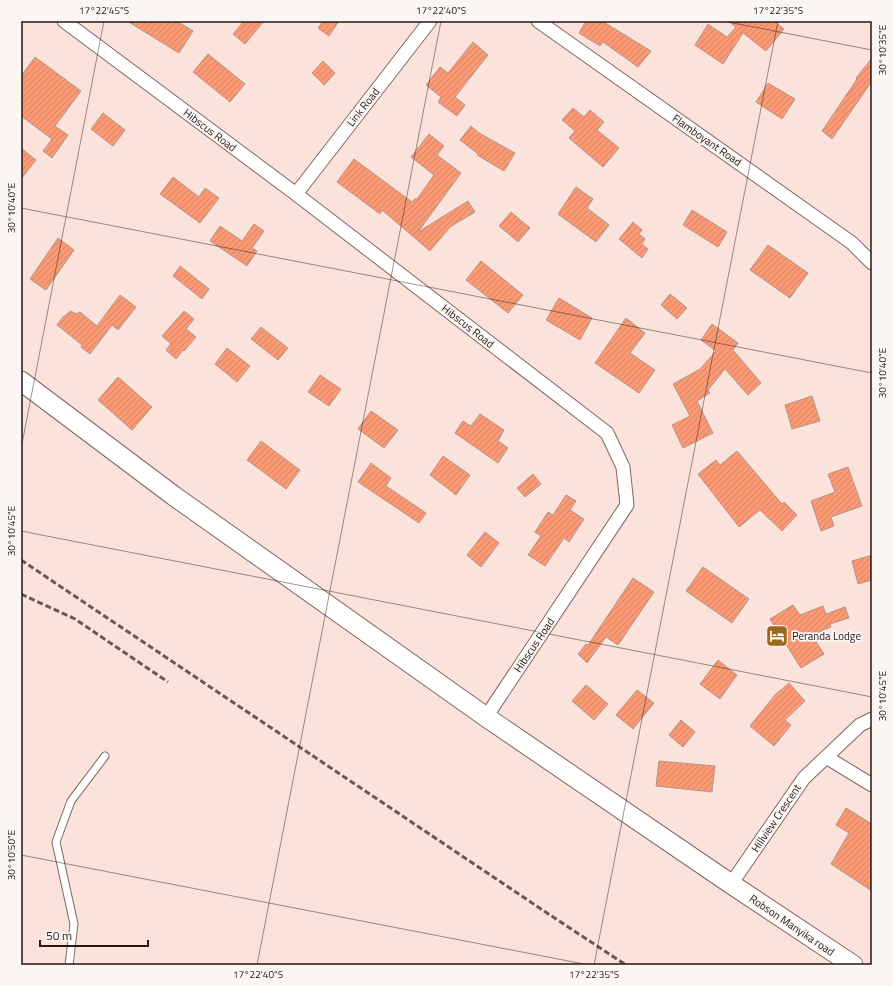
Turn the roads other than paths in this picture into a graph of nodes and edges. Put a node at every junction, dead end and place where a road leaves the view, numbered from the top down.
1 (64, 21) edge
2 (430, 21) edge
3 (538, 21) edge
4 (296, 194) junction
5 (872, 263) edge
6 (21, 381) edge
7 (486, 716) junction
8 (872, 719) edge
9 (105, 756) dead end
10 (826, 756) junction
11 (872, 785) edge
12 (731, 884) junction
13 (69, 965) edge
14 (853, 965) edge

1 - 4 street, Hibscus Road
2 - 4 street, Link Road
3 - 5 street, Flamboyant Road
4 - 7 street, Hibscus Road
6 - 7 street, Robson Manyika road
7 - 12 street, Robson Manyika road
8 - 10 street, Hillview Crescent
9 - 13 lane
10 - 11 street
10 - 12 street, Hillview Crescent
12 - 14 street, Robson Manyika road

